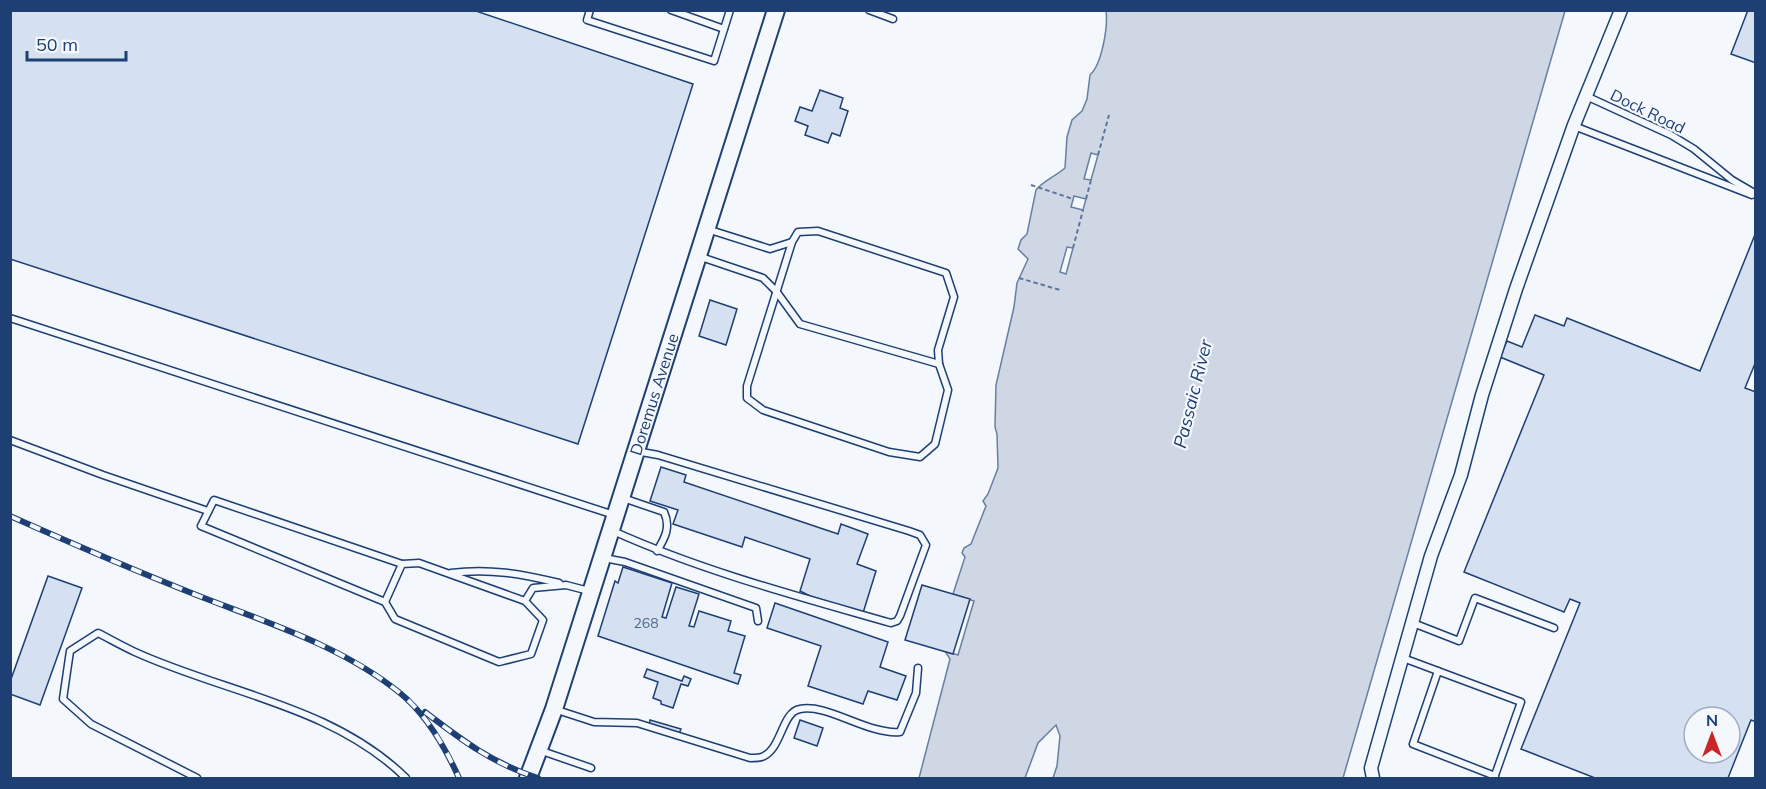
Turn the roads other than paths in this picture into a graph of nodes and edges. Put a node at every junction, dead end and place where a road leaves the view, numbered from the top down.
1 (590, 10) edge
2 (671, 10) edge
3 (730, 10) edge
4 (776, 10) edge
5 (869, 10) edge
6 (1622, 10) edge
7 (893, 19) dead end
8 (724, 29) junction
9 (1586, 96) junction
10 (1574, 125) junction
11 (1755, 195) edge
12 (706, 229) junction
13 (792, 242) junction
14 (698, 256) junction
15 (776, 291) junction
16 (10, 318) edge
17 (939, 364) junction
18 (10, 440) edge
19 (635, 451) junction
20 (620, 497) junction
21 (208, 511) junction
22 (612, 522) junction
23 (657, 551) junction
24 (601, 557) junction
25 (402, 564) junction
26 (448, 573) junction
27 (566, 585) junction
28 (590, 592) junction
29 (525, 601) junction
30 (385, 602) junction
31 (758, 621) dead end
32 (1413, 623) junction
33 (1554, 628) dead end
34 (1403, 658) junction
35 (918, 668) dead end
36 (1438, 671) junction
37 (554, 709) junction
38 (538, 750) junction
39 (591, 768) dead end
40 (1494, 777) edge
41 (197, 778) edge
42 (406, 778) edge
43 (528, 778) edge
44 (1373, 778) edge

1 - 8 lane
2 - 8 lane
3 - 8 lane
4 - 12 main road, Doremus Avenue
5 - 7 lane
6 - 9 street
9 - 10 street
9 - 11 lane, Dock Road
10 - 11 lane, Dock Road
10 - 32 street
12 - 13 lane
12 - 14 main road, Doremus Avenue
13 - 15 lane
13 - 17 lane
14 - 15 lane
14 - 19 main road, Doremus Avenue
15 - 17 lane
15 - 17 lane
16 - 22 lane
18 - 21 lane
19 - 20 main road, Doremus Avenue
19 - 23 lane
20 - 22 main road, Doremus Avenue
20 - 23 lane
21 - 25 lane
21 - 30 lane
22 - 23 lane
22 - 24 main road, Doremus Avenue
24 - 28 main road, Doremus Avenue
24 - 31 lane
25 - 26 lane
25 - 30 lane
26 - 27 lane
26 - 29 lane
27 - 28 lane
27 - 29 lane
28 - 37 main road, Doremus Avenue
29 - 30 lane
32 - 33 lane
32 - 34 street
34 - 36 lane
34 - 44 street
35 - 37 lane
36 - 40 lane
36 - 40 lane
37 - 38 main road, Doremus Avenue
38 - 39 lane
38 - 43 main road, Doremus Avenue
41 - 42 lane

